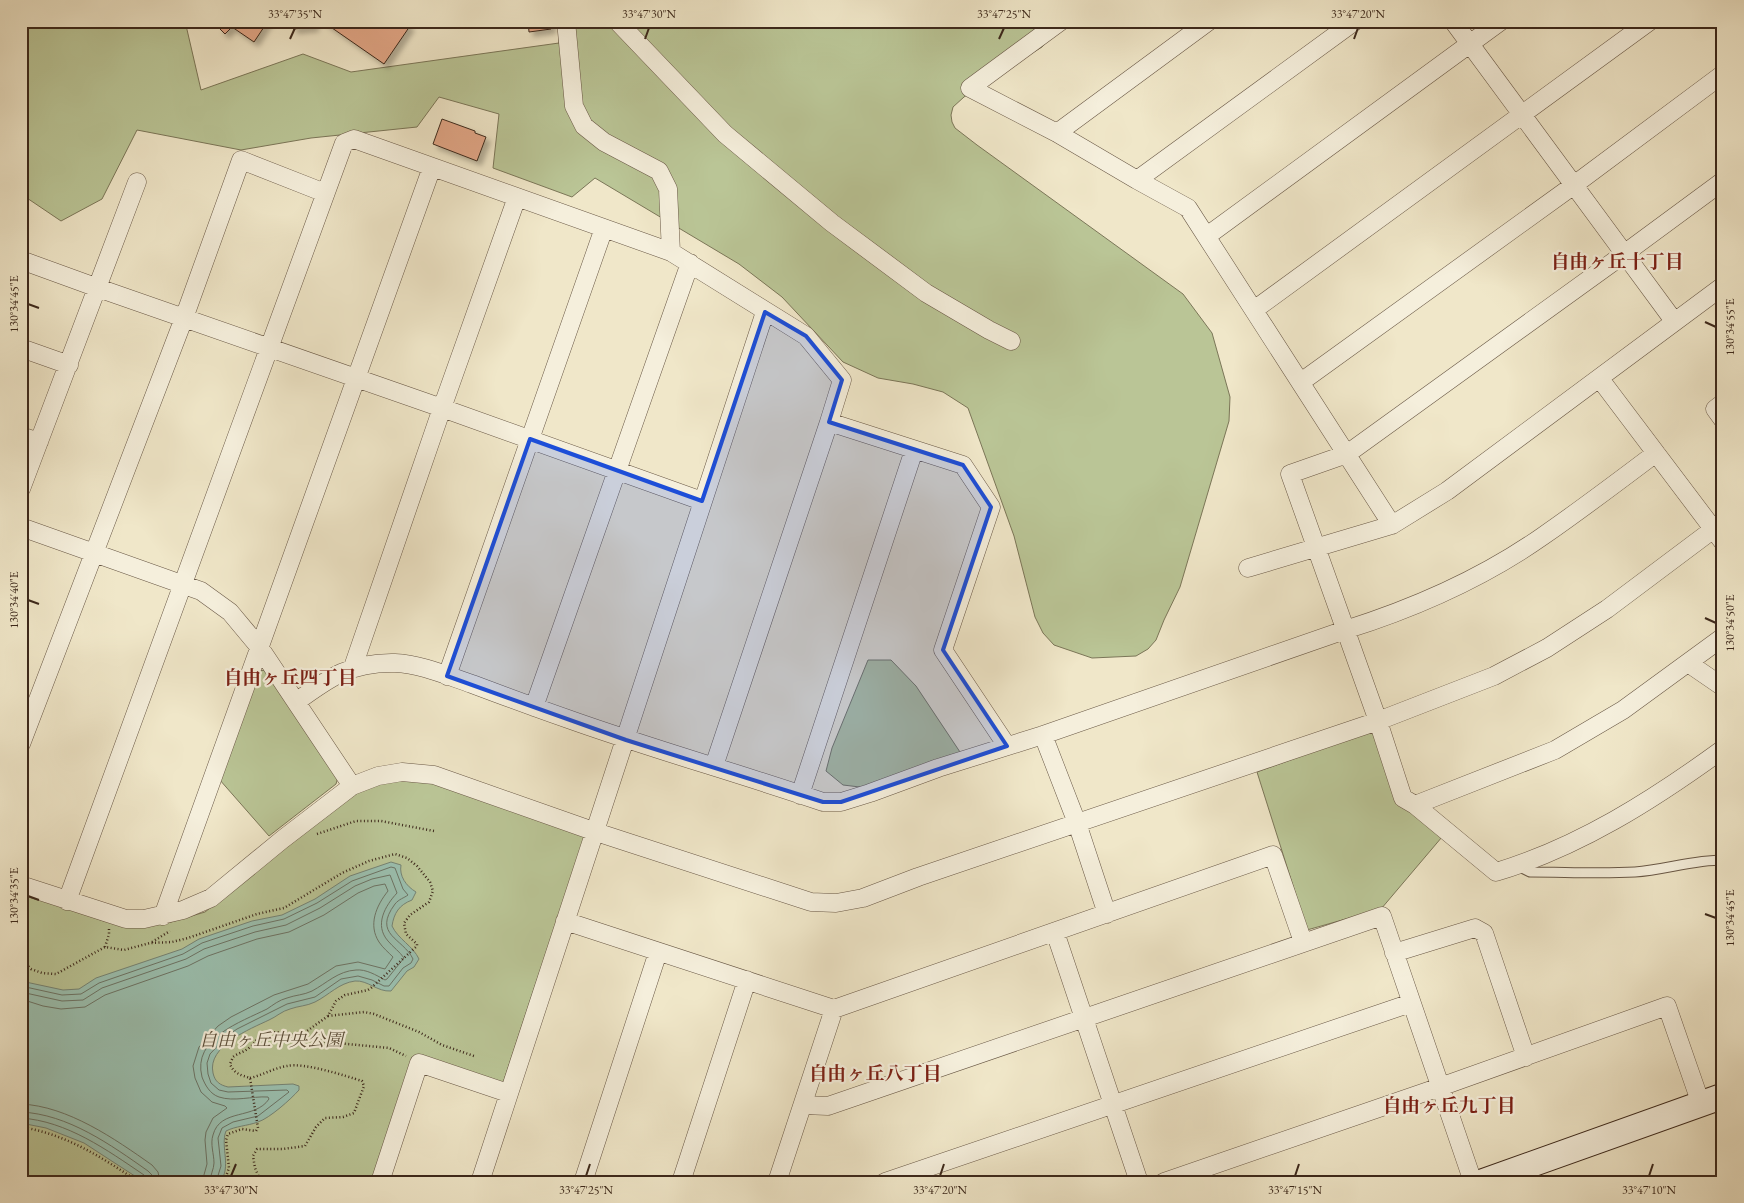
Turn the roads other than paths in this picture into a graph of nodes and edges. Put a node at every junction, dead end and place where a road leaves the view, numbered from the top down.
1 (566, 21) edge
2 (617, 21) edge
3 (1061, 21) edge
4 (1209, 21) edge
5 (1355, 21) edge
6 (1453, 21) edge
7 (1501, 21) edge
8 (1650, 21) edge
9 (1470, 44) junction
10 (1723, 74) edge
11 (1522, 115) junction
12 (1057, 133) junction
13 (432, 167) junction
14 (1137, 180) junction
15 (1723, 181) edge
16 (137, 182) dead end
17 (1574, 185) junction
18 (325, 193) junction
19 (517, 197) junction
20 (604, 228) junction
21 (1207, 236) junction
22 (671, 252) junction
23 (1624, 254) junction
24 (21, 260) edge
25 (690, 263) junction
26 (1723, 286) edge
27 (98, 288) junction
28 (1254, 310) junction
29 (766, 312) junction
30 (184, 318) junction
31 (1674, 321) junction
32 (1011, 341) dead end
33 (21, 348) edge
34 (269, 348) junction
35 (69, 365) junction
36 (357, 378) junction
37 (1600, 379) junction
38 (1301, 382) junction
39 (1723, 403) edge
40 (442, 408) junction
41 (1723, 420) edge
42 (829, 422) junction
43 (21, 436) edge
44 (530, 439) junction
45 (39, 442) junction
46 (914, 450) junction
47 (1656, 453) junction
48 (1347, 454) junction
49 (617, 470) junction
50 (21, 489) edge
51 (702, 501) junction
52 (1392, 525) junction
53 (21, 526) edge
54 (1720, 531) edge
55 (1317, 548) junction
56 (94, 552) junction
57 (1248, 568) dead end
58 (183, 584) junction
59 (1345, 630) junction
60 (1723, 637) edge
61 (260, 648) junction
62 (1688, 663) junction
63 (353, 668) junction
64 (447, 676) junction
65 (1723, 687) edge
66 (296, 702) junction
67 (534, 707) junction
68 (1378, 721) junction
69 (1043, 735) junction
70 (626, 740) junction
71 (21, 744) edge
72 (1006, 746) junction
73 (1723, 749) edge
74 (714, 766) junction
75 (352, 786) junction
76 (800, 795) junction
77 (1415, 804) junction
78 (1077, 823) junction
79 (596, 832) junction
80 (1723, 860) edge
81 (1518, 866) junction
82 (21, 885) edge
83 (67, 901) junction
84 (1107, 914) junction
85 (163, 916) junction
86 (565, 921) junction
87 (1055, 932) junction
88 (1303, 942) junction
89 (658, 952) junction
90 (1394, 953) junction
91 (747, 980) junction
92 (1411, 1003) junction
93 (834, 1009) junction
94 (1083, 1018) junction
95 (1526, 1057) junction
96 (1440, 1088) junction
97 (508, 1093) junction
98 (1712, 1100) edge
99 (1112, 1104) junction
100 (803, 1105) junction
101 (380, 1182) edge
102 (480, 1182) edge
103 (583, 1182) edge
104 (681, 1182) edge
105 (777, 1182) edge
106 (885, 1182) edge
107 (1139, 1182) edge
108 (1164, 1182) edge
109 (1473, 1182) edge
110 (1482, 1182) edge

1 - 22 street
2 - 32 street
3 - 12 street
4 - 12 street
5 - 14 street
6 - 9 street
7 - 9 street
8 - 11 street
9 - 11 street
9 - 21 street
10 - 17 street
11 - 17 street
11 - 28 street
12 - 14 street
13 - 18 street
13 - 19 street
13 - 36 street
14 - 21 street
15 - 23 street
16 - 27 street
17 - 23 street
17 - 38 street
18 - 30 street
18 - 34 street
19 - 20 street
19 - 40 street
20 - 22 street
20 - 44 street
21 - 28 street
22 - 25 street
23 - 31 street
23 - 48 street
24 - 27 street
25 - 29 street
25 - 49 street
26 - 31 street
27 - 30 street
27 - 35 street
28 - 38 street
29 - 42 street
29 - 51 street
30 - 34 street
30 - 56 street
31 - 37 street
33 - 35 street
34 - 36 street
34 - 58 street
35 - 45 street
36 - 40 street
36 - 61 street
37 - 47 street
37 - 52 street
38 - 48 street
39 - 41 street
40 - 44 street
40 - 63 street
42 - 46 street
42 - 74 street
43 - 45 street
44 - 49 street
44 - 64 street
45 - 50 street
46 - 72 street
46 - 76 street
47 - 54 street
47 - 59 street
48 - 52 street
48 - 55 street
49 - 51 street
49 - 67 street
51 - 70 street
52 - 55 street
53 - 56 street
54 - 68 street
55 - 57 street
55 - 59 street
56 - 58 street
56 - 71 street
58 - 61 street
58 - 83 street
59 - 68 street
59 - 69 street
60 - 62 street
61 - 66 street
61 - 85 street
62 - 65 street
62 - 77 street
63 - 64 street
63 - 66 street
64 - 67 street
66 - 75 street
67 - 70 street
68 - 77 street
68 - 78 street
69 - 72 street
69 - 78 street
70 - 74 street
70 - 79 street
72 - 76 street
73 - 81 street
74 - 76 street
75 - 79 street
75 - 85 street
77 - 81 street
78 - 79 street
78 - 84 street
79 - 86 street
80 - 81 lane
82 - 83 street
83 - 85 street
84 - 87 street
84 - 88 street
86 - 89 street
86 - 97 street
87 - 93 street
87 - 94 street
88 - 90 street
88 - 94 street
89 - 91 street
89 - 103 street
90 - 92 street
90 - 95 street
91 - 93 street
91 - 104 street
92 - 96 street
92 - 99 street
93 - 100 street
94 - 99 street
94 - 100 street
95 - 96 street
95 - 98 street
96 - 108 street
96 - 109 street
97 - 101 street
97 - 102 street
98 - 110 street
99 - 106 street
99 - 107 street
100 - 105 street

